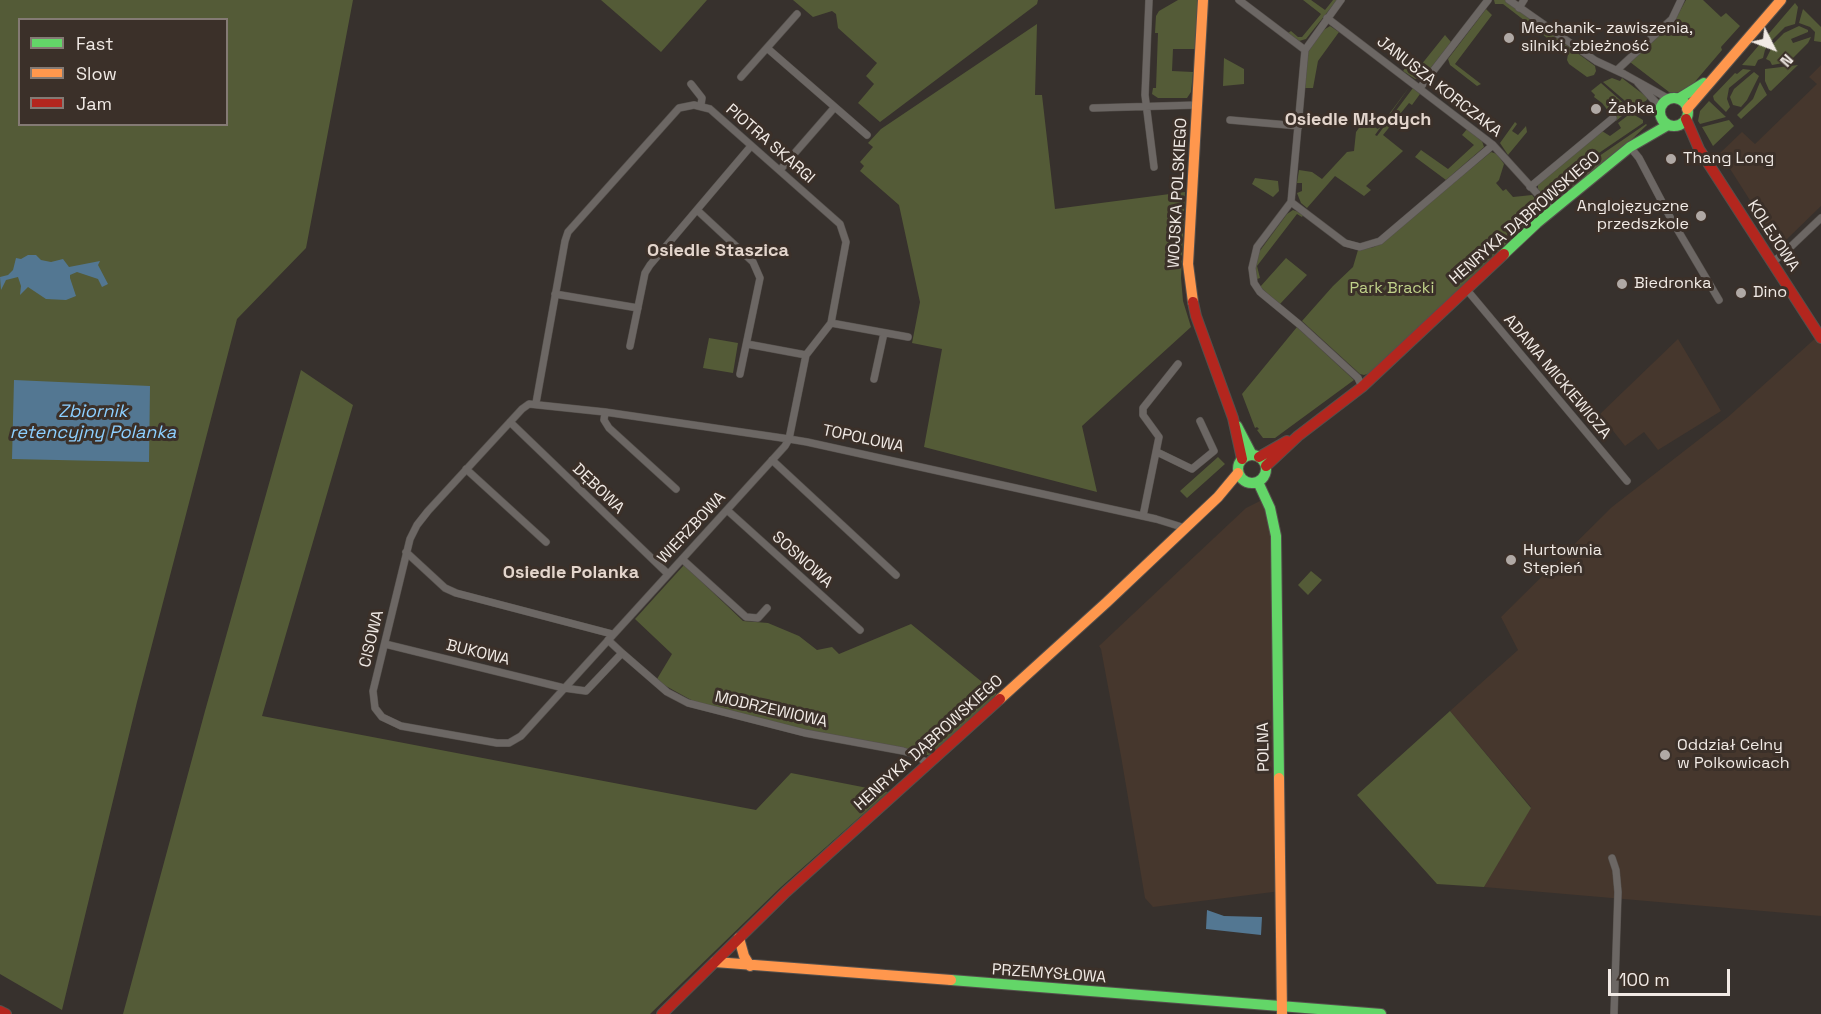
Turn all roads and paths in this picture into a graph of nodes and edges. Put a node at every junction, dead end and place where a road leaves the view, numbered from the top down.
1 (1149, 0) edge
2 (1203, 0) edge
3 (1239, 0) edge
4 (1341, 0) edge
5 (1488, 0) edge
6 (1509, 0) edge
7 (1524, 0) edge
8 (1681, 0) edge
9 (1781, 0) edge
10 (1519, 8) junction
11 (797, 14) dead end
12 (1327, 18) junction
13 (767, 48) junction
14 (1305, 50) junction
15 (1617, 70) junction
16 (1714, 76) junction
17 (741, 77) dead end
18 (1634, 79) junction
19 (691, 84) dead end
20 (1420, 88) junction
21 (701, 105) junction
22 (1147, 105) junction
23 (1197, 105) junction
24 (1667, 105) junction
25 (834, 108) junction
26 (1094, 108) dead end
27 (1687, 114) junction
28 (1613, 118) dead end
29 (1230, 120) dead end
30 (1672, 125) junction
31 (1299, 126) junction
32 (867, 135) dead end
33 (1493, 145) junction
34 (1634, 145) junction
35 (751, 146) junction
36 (1699, 149) junction
37 (1154, 167) dead end
38 (780, 170) junction
39 (1530, 187) junction
40 (1291, 202) junction
41 (696, 210) junction
42 (1553, 211) junction
43 (1821, 218) edge
44 (1772, 262) junction
45 (1467, 290) junction
46 (555, 294) junction
47 (1719, 300) dead end
48 (638, 308) junction
49 (831, 323) junction
50 (884, 333) junction
51 (908, 337) dead end
52 (1821, 338) edge
53 (747, 344) junction
54 (630, 346) dead end
55 (806, 355) junction
56 (1178, 364) dead end
57 (740, 374) dead end
58 (874, 379) dead end
59 (1362, 387) junction
60 (532, 403) junction
61 (605, 412) junction
62 (1200, 421) dead end
63 (510, 422) junction
64 (789, 439) junction
65 (1157, 452) junction
66 (1255, 459) junction
67 (772, 460) junction
68 (466, 469) junction
69 (1241, 477) junction
70 (1627, 481) dead end
71 (1258, 482) junction
72 (676, 489) dead end
73 (727, 510) junction
74 (1143, 516) junction
75 (1185, 528) junction
76 (546, 542) dead end
77 (406, 552) junction
78 (682, 559) junction
79 (668, 574) junction
80 (896, 575) dead end
81 (767, 608) dead end
82 (860, 630) dead end
83 (610, 637) junction
84 (385, 644) junction
85 (622, 653) junction
86 (564, 688) junction
87 (928, 764) junction
88 (1612, 858) dead end
89 (739, 938) junction
90 (715, 962) junction
91 (750, 966) junction
92 (1282, 1010) edge
93 (0, 1011) edge
94 (6, 1014) edge
95 (662, 1014) edge
96 (1381, 1014) edge
97 (1614, 1014) edge

1 - 22 street, WOJSKA POLSKIEGO
2 - 23 main road, WOJSKA POLSKIEGO
3 - 14 street
4 - 12 street
5 - 20 street
6 - 10 street
7 - 10 street
8 - 15 street
9 - 16 main road
10 - 15 street
11 - 13 street
12 - 14 street
12 - 20 street, JANUSZA KORCZAKA
13 - 17 street
13 - 25 street
14 - 31 street
15 - 18 street
16 - 24 main road, HENRYKA DĄBROWSKIEGO
16 - 27 main road, HENRYKA DĄBROWSKIEGO
18 - 24 street
18 - 24 street
19 - 21 street
20 - 33 street, JANUSZA KORCZAKA
21 - 35 street, PIOTRA SKARGI
21 - 46 street, PIOTRA SKARGI
22 - 23 street, WOJSKA POLSKIEGO
22 - 26 street, WOJSKA POLSKIEGO
22 - 37 street, WOJSKA POLSKIEGO
23 - 66 main road, WOJSKA POLSKIEGO
24 - 27 main road, KOLEJOWA
24 - 30 main road, KOLEJOWA
24 - 34 main road, HENRYKA DĄBROWSKIEGO
25 - 32 street
25 - 38 street
27 - 30 main road, HENRYKA DĄBROWSKIEGO
27 - 36 main road, KOLEJOWA
28 - 39 street
29 - 31 street
30 - 34 main road, HENRYKA DĄBROWSKIEGO
30 - 36 main road, KOLEJOWA
31 - 40 street
33 - 39 street, JANUSZA KORCZAKA
33 - 40 street
34 - 42 main road, HENRYKA DĄBROWSKIEGO
34 - 47 street
35 - 38 street, PIOTRA SKARGI
35 - 41 street
36 - 44 main road, KOLEJOWA
38 - 49 street, PIOTRA SKARGI
39 - 42 street, JANUSZA KORCZAKA
40 - 59 street
41 - 48 street
41 - 53 street
42 - 45 main road, HENRYKA DĄBROWSKIEGO
43 - 44 street
44 - 52 main road, KOLEJOWA
45 - 59 main road, HENRYKA DĄBROWSKIEGO
45 - 70 street, ADAMA MICKIEWICZA
46 - 48 street
46 - 60 street, PIOTRA SKARGI
48 - 54 street
49 - 50 street
49 - 55 street, PIOTRA SKARGI
50 - 51 street
50 - 58 street
53 - 55 street
53 - 57 street
55 - 64 street, PIOTRA SKARGI
56 - 65 street
59 - 66 main road, HENRYKA DĄBROWSKIEGO
60 - 61 street, TOPOLOWA
60 - 63 street, CISOWA
61 - 64 street, TOPOLOWA
61 - 72 street
62 - 65 street
63 - 68 street, CISOWA
63 - 79 street, DĘBOWA
64 - 67 street, WIERZBOWA
64 - 74 street, TOPOLOWA
65 - 74 street
66 - 69 main road
66 - 71 main road
67 - 73 street, WIERZBOWA
67 - 80 street
68 - 76 street
68 - 77 street, CISOWA
69 - 71 main road
69 - 75 main road, HENRYKA DĄBROWSKIEGO
71 - 92 main road, POLNA
73 - 78 street, WIERZBOWA
73 - 82 street, SOSNOWA
74 - 75 street, TOPOLOWA
75 - 87 main road, HENRYKA DĄBROWSKIEGO
77 - 83 street
77 - 84 street, CISOWA
78 - 79 street, WIERZBOWA
78 - 81 street
79 - 83 street, WIERZBOWA
83 - 85 street, MODRZEWIOWA
83 - 86 street, WIERZBOWA
84 - 86 street, BUKOWA
84 - 86 street, CISOWA
85 - 86 street, BUKOWA
85 - 87 street, MODRZEWIOWA
87 - 89 main road, HENRYKA DĄBROWSKIEGO
88 - 97 street
89 - 90 main road, HENRYKA DĄBROWSKIEGO
89 - 91 main road
90 - 91 main road, PRZEMYSŁOWA
90 - 95 main road, HENRYKA DĄBROWSKIEGO
91 - 92 main road, PRZEMYSŁOWA
92 - 96 main road, PRZEMYSŁOWA
93 - 94 main road

